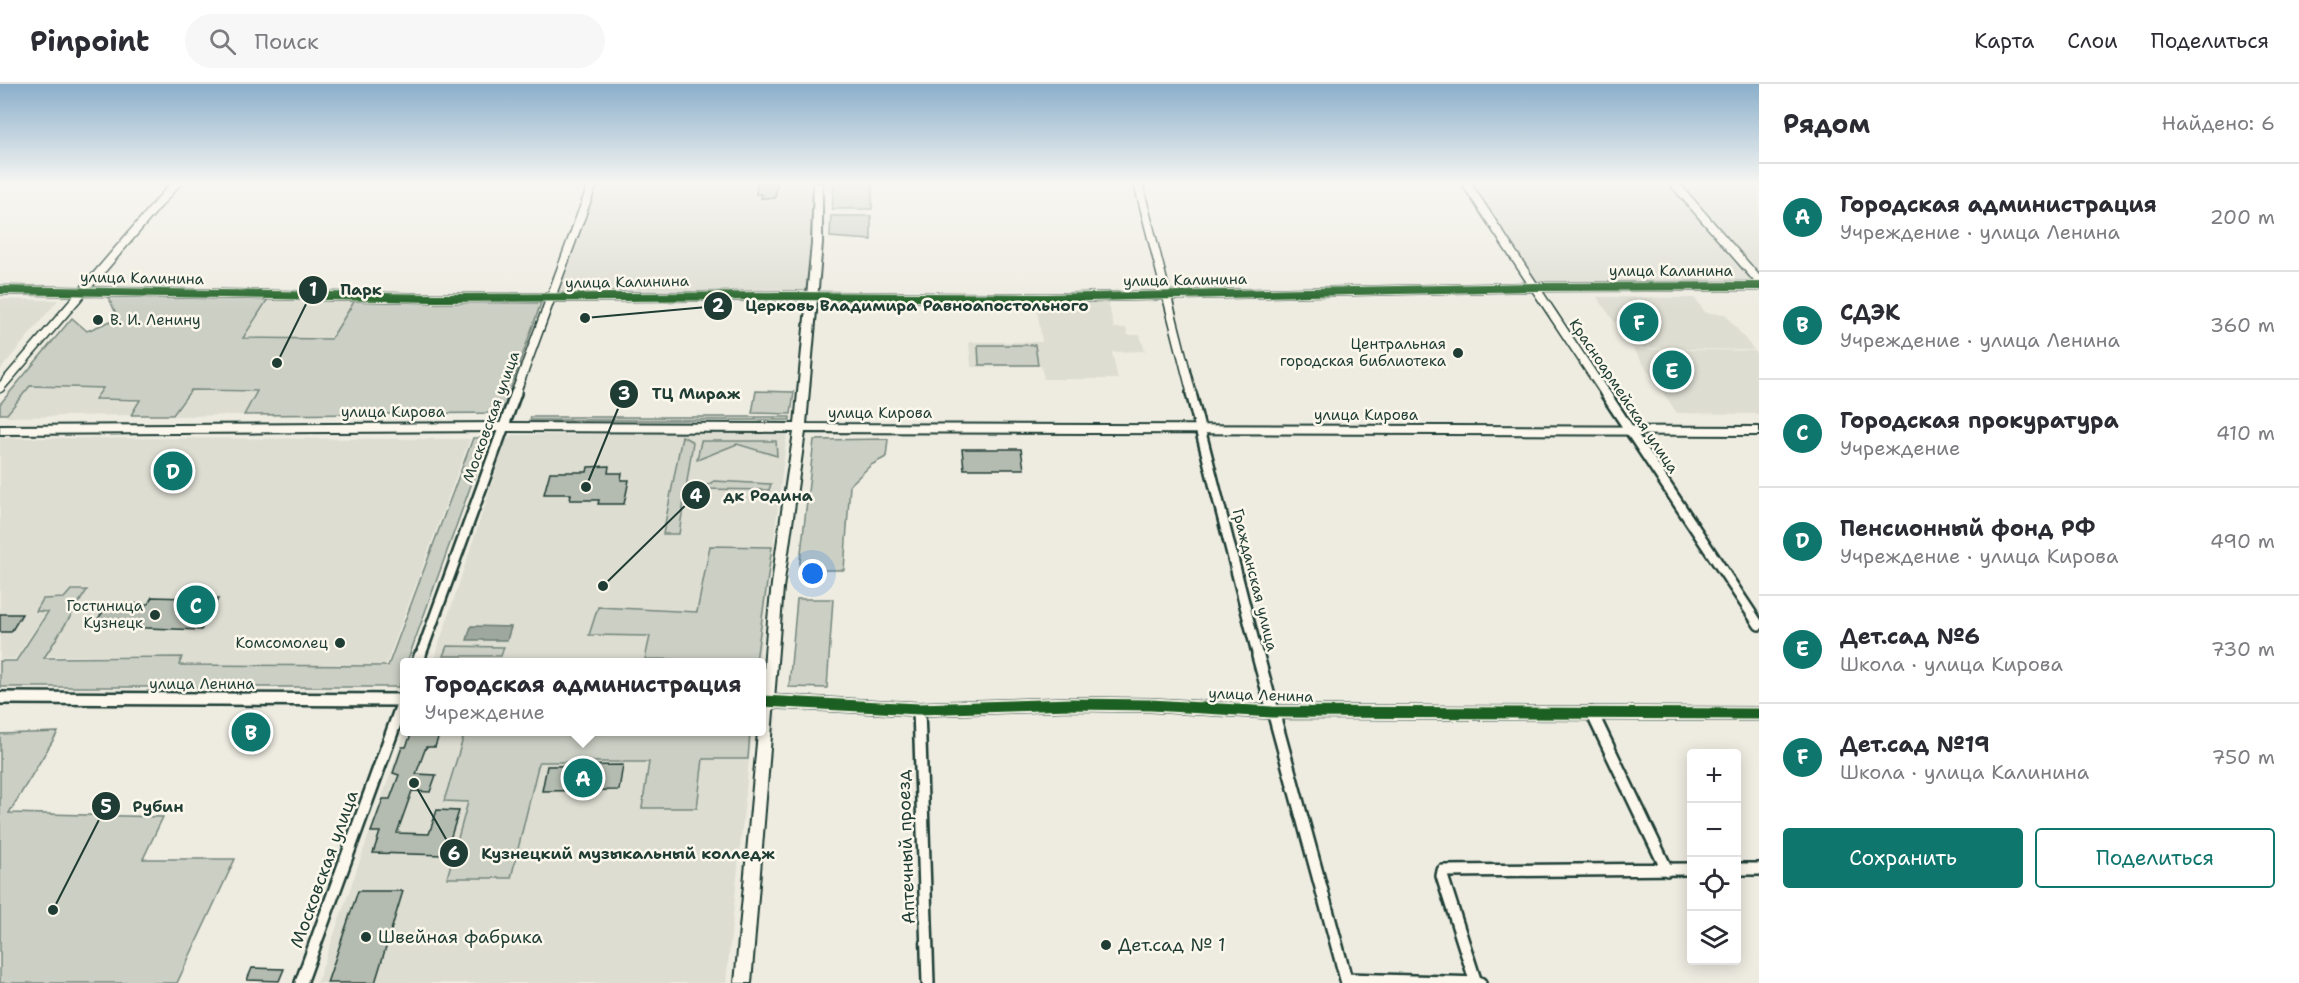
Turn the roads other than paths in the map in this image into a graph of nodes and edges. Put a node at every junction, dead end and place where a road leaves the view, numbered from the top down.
1 (139, 225) edge
2 (577, 225) edge
3 (816, 225) edge
4 (1149, 225) edge
5 (1494, 225) edge
6 (1710, 225) edge
7 (1759, 281) edge
8 (1534, 286) junction
9 (1759, 286) edge
10 (0, 290) edge
11 (81, 292) junction
12 (812, 296) junction
13 (1167, 296) junction
14 (549, 298) junction
15 (0, 388) edge
16 (504, 427) junction
17 (800, 427) junction
18 (1629, 429) junction
19 (0, 430) edge
20 (1201, 430) junction
21 (1759, 431) edge
22 (1759, 625) edge
23 (420, 658) edge
24 (766, 684) edge
25 (0, 698) edge
26 (400, 699) edge
27 (766, 701) edge
28 (919, 709) junction
29 (400, 710) edge
30 (1272, 711) junction
31 (1592, 713) junction
32 (1759, 714) edge
33 (761, 736) edge
34 (1687, 869) edge
35 (1741, 869) edge
36 (1759, 869) edge
37 (1667, 870) junction
38 (1346, 981) edge
39 (301, 983) edge
40 (743, 983) edge
41 (928, 983) edge
42 (1478, 983) edge

1 - 11 street
2 - 14 street, Московская улица
3 - 12 street
4 - 13 street, Гражданская улица
5 - 8 street, Красноармейская улица
6 - 7 street
8 - 9 street, улица Калинина
8 - 13 street, улица Калинина
8 - 18 street, Красноармейская улица
10 - 11 street, улица Калинина
11 - 14 street, улица Калинина
11 - 15 street
12 - 13 street, улица Калинина
12 - 14 street, улица Калинина
12 - 17 street
13 - 20 street, Гражданская улица
14 - 16 street, Московская улица
16 - 17 street, улица Кирова
16 - 19 street, улица Кирова
16 - 23 street, Московская улица
17 - 20 street, улица Кирова
17 - 24 street
18 - 20 street, улица Кирова
18 - 21 street, улица Кирова
18 - 22 street, Красноармейская улица
20 - 30 street, Гражданская улица
25 - 26 street, улица Ленина
27 - 28 street, улица Ленина
28 - 30 street, улица Ленина
28 - 41 street, Аптечный проезд
29 - 39 street, Московская улица
30 - 31 street, улица Ленина
30 - 38 street, Гражданская улица
31 - 32 street, улица Ленина
31 - 37 street
33 - 40 street
34 - 37 street
35 - 36 street
37 - 42 street
38 - 42 street

